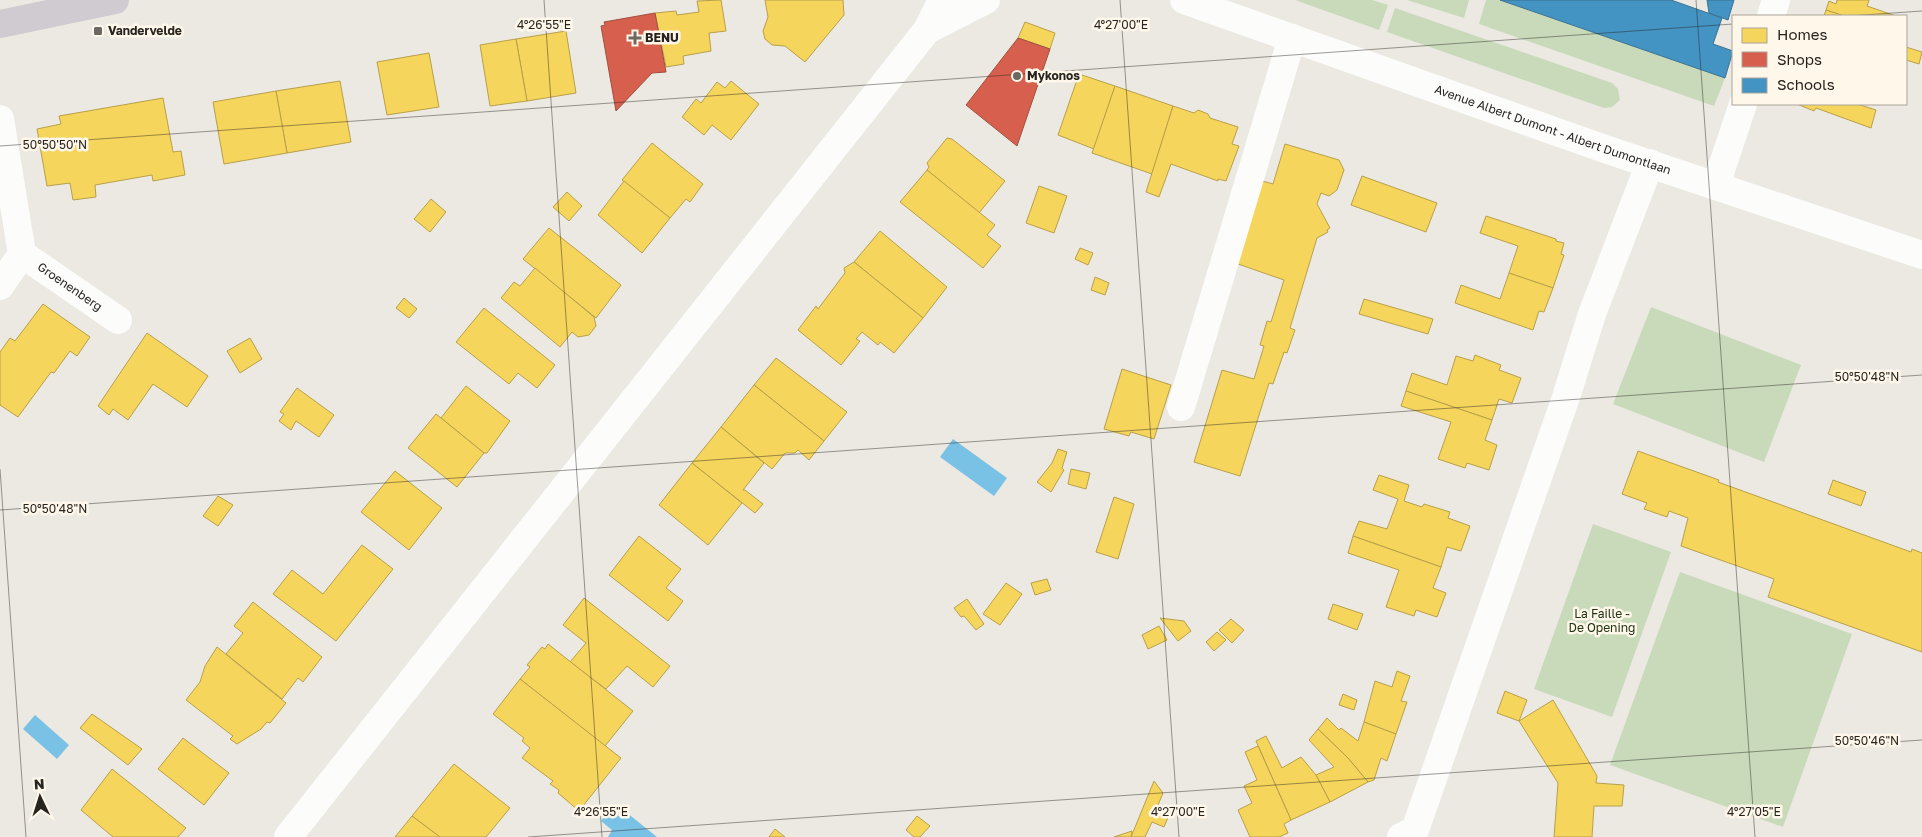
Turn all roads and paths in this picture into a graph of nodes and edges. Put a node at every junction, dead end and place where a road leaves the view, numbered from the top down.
1 (115, 0) edge
2 (942, 0) edge
3 (986, 0) edge
4 (1184, 0) edge
5 (1776, 0) edge
6 (1771, 15) edge
7 (0, 24) edge
8 (927, 30) junction
9 (1292, 38) junction
10 (1743, 105) edge
11 (0, 119) edge
12 (1650, 163) junction
13 (1716, 185) junction
14 (22, 254) junction
15 (1922, 256) edge
16 (0, 286) edge
17 (118, 320) dead end
18 (1181, 407) dead end
19 (1411, 835) edge
20 (288, 837) edge

1 - 7 main road
2 - 8 street
3 - 8 street
4 - 9 street, Avenue Albert Dumont - Albert Dumontlaan
5 - 6 street
8 - 20 street
9 - 12 street, Avenue Albert Dumont - Albert Dumontlaan
9 - 18 street
10 - 13 street
11 - 14 street
12 - 13 street, Avenue Albert Dumont - Albert Dumontlaan
12 - 19 street
13 - 15 street, Avenue Albert Dumont - Albert Dumontlaan
14 - 16 street
14 - 17 street, Groenenberg

